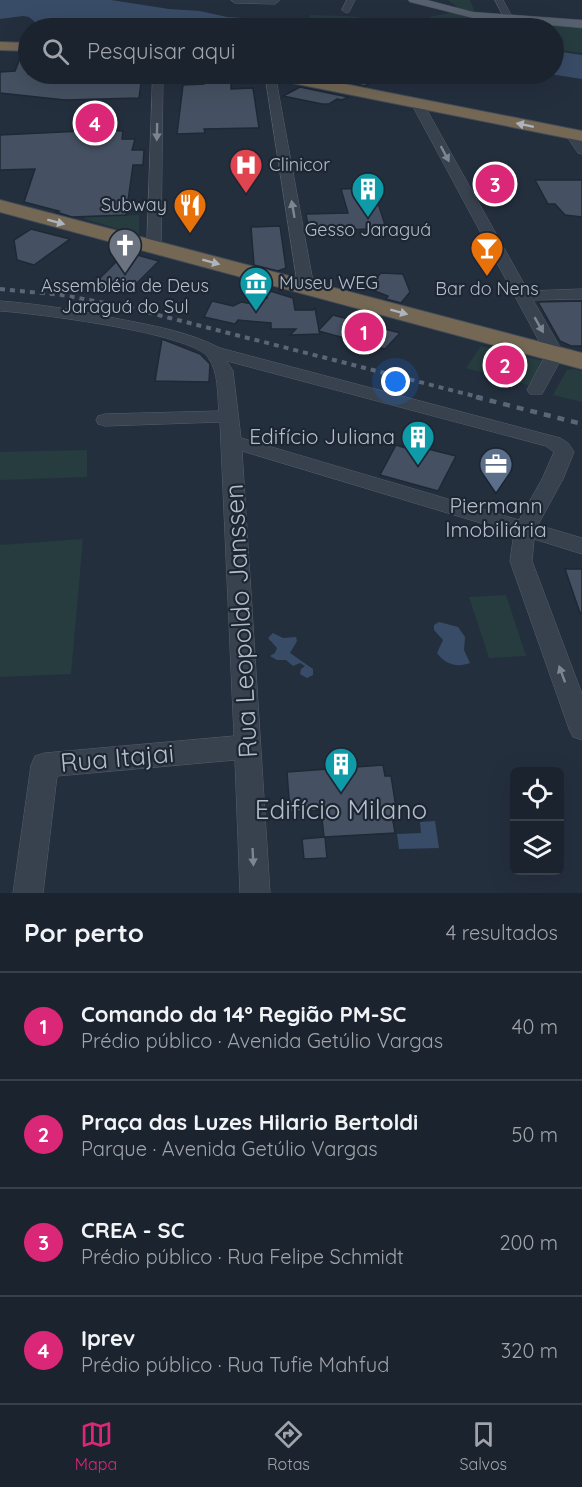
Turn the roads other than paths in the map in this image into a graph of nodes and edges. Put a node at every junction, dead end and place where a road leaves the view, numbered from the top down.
1 (235, 0) edge
2 (275, 0) edge
3 (351, 0) edge
4 (414, 0) edge
5 (499, 0) edge
6 (346, 10) dead end
7 (271, 14) dead end
8 (486, 18) edge
9 (508, 18) edge
10 (564, 24) edge
11 (582, 24) edge
12 (0, 46) edge
13 (18, 47) edge
14 (158, 84) edge
15 (273, 84) edge
16 (321, 84) edge
17 (417, 103) junction
18 (577, 135) edge
19 (582, 150) edge
20 (0, 206) edge
21 (154, 247) junction
22 (306, 287) junction
23 (582, 294) edge
24 (522, 296) junction
25 (0, 306) edge
26 (214, 352) junction
27 (555, 354) junction
28 (582, 361) edge
29 (536, 390) dead end
30 (229, 416) junction
31 (105, 420) dead end
32 (232, 442) junction
33 (525, 530) junction
34 (582, 546) edge
35 (582, 729) edge
36 (247, 747) junction
37 (28, 893) edge
38 (255, 893) edge

1 - 2 street
2 - 7 street
3 - 6 street
4 - 8 main road
5 - 9 street
10 - 11 main road
12 - 13 highway
14 -> 21 street
22 -> 15 street
16 - 17 highway
18 -> 17 highway
17 -> 24 street
18 - 19 street
20 -> 21 highway
21 -> 22 highway
22 -> 27 highway
23 - 24 street
24 -> 27 street
25 - 26 street
26 - 30 street, Rua Leopoldo Janssen
26 - 33 street
27 - 28 highway
27 - 29 street
30 - 31 street
30 - 32 street, Rua Leopoldo Janssen
32 - 33 street
32 - 36 street, Rua Leopoldo Janssen
33 - 34 street
35 -> 33 street
36 - 37 street, Rua Itajai
36 -> 38 street, Rua Leopoldo Janssen

